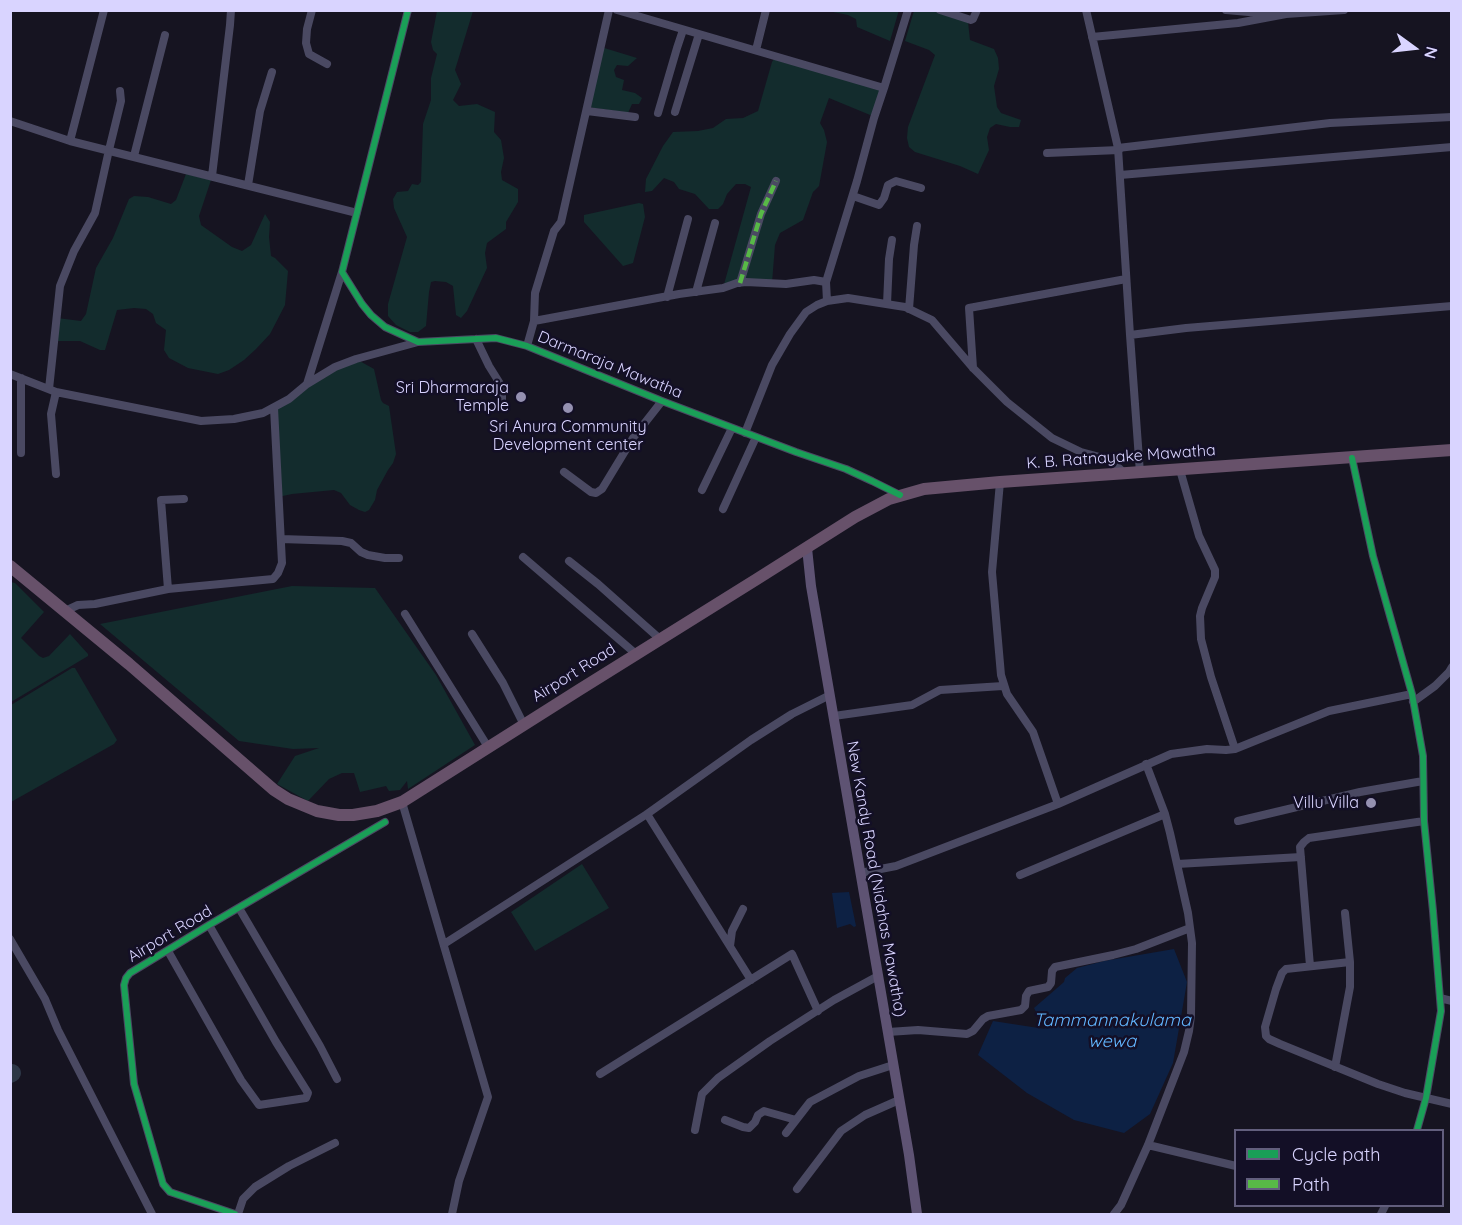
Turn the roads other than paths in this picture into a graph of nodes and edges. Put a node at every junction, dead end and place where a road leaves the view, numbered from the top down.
1 (104, 10) edge
2 (231, 10) edge
3 (312, 10) edge
4 (408, 10) edge
5 (609, 10) edge
6 (617, 10) edge
7 (766, 10) edge
8 (908, 10) edge
9 (940, 10) edge
10 (977, 10) edge
11 (1086, 10) edge
12 (1226, 10) edge
13 (1344, 10) edge
14 (1286, 14) junction
15 (683, 30) junction
16 (699, 34) junction
17 (165, 35) dead end
18 (1092, 37) junction
19 (756, 50) junction
20 (327, 64) dead end
21 (272, 72) dead end
22 (884, 88) junction
23 (120, 91) dead end
24 (587, 111) junction
25 (675, 112) dead end
26 (658, 114) dead end
27 (635, 117) dead end
28 (1452, 117) edge
29 (10, 121) edge
30 (70, 141) junction
31 (1452, 147) edge
32 (1118, 149) junction
33 (109, 150) junction
34 (1047, 153) dead end
35 (134, 156) junction
36 (1120, 175) junction
37 (212, 176) junction
38 (776, 181) dead end
39 (248, 185) junction
40 (921, 188) dead end
41 (853, 196) junction
42 (357, 213) junction
43 (688, 219) dead end
44 (715, 222) dead end
45 (917, 226) dead end
46 (892, 240) dead end
47 (342, 272) junction
48 (1126, 279) junction
49 (826, 282) junction
50 (740, 283) junction
51 (696, 292) junction
52 (667, 297) junction
53 (827, 301) junction
54 (887, 304) junction
55 (1452, 306) edge
56 (909, 309) junction
57 (534, 321) junction
58 (1130, 335) junction
59 (476, 339) junction
60 (418, 342) junction
61 (527, 346) junction
62 (974, 368) junction
63 (10, 374) edge
64 (21, 378) junction
65 (307, 384) junction
66 (53, 390) junction
67 (662, 401) junction
68 (502, 405) dead end
69 (274, 408) junction
70 (732, 428) junction
71 (745, 433) junction
72 (756, 437) junction
73 (1452, 450) edge
74 (21, 453) dead end
75 (1352, 458) junction
76 (1180, 470) junction
77 (564, 472) dead end
78 (1140, 473) junction
79 (56, 474) dead end
80 (1125, 474) junction
81 (1000, 482) junction
82 (702, 490) dead end
83 (900, 495) junction
84 (184, 500) dead end
85 (723, 509) dead end
86 (280, 539) junction
87 (807, 548) junction
88 (523, 557) dead end
89 (399, 558) dead end
90 (569, 561) dead end
91 (10, 566) edge
92 (168, 589) junction
93 (65, 611) junction
94 (405, 614) dead end
95 (472, 634) dead end
96 (660, 639) junction
97 (636, 654) junction
98 (1451, 670) edge
99 (1003, 686) junction
100 (830, 695) junction
101 (1413, 698) junction
102 (834, 716) junction
103 (524, 725) junction
104 (488, 747) junction
105 (1235, 749) junction
106 (1146, 764) junction
107 (1423, 781) junction
108 (402, 802) junction
109 (1058, 804) junction
110 (647, 814) junction
111 (1165, 814) junction
112 (1238, 821) dead end
113 (1424, 821) junction
114 (385, 822) dead end
115 (1301, 858) junction
116 (1177, 864) junction
117 (860, 873) junction
118 (1020, 876) dead end
119 (239, 908) junction
120 (743, 909) dead end
121 (1345, 913) dead end
122 (209, 925) junction
123 (1190, 928) junction
124 (10, 939) edge
125 (444, 944) junction
126 (730, 946) junction
127 (168, 951) junction
128 (1350, 962) junction
129 (1310, 966) junction
130 (878, 976) junction
131 (751, 980) junction
132 (1440, 998) junction
133 (1452, 1001) edge
134 (818, 1011) junction
135 (888, 1032) junction
136 (893, 1065) junction
137 (1335, 1067) junction
138 (600, 1074) dead end
139 (337, 1079) dead end
140 (1426, 1098) junction
141 (899, 1100) junction
142 (1452, 1104) edge
143 (725, 1120) dead end
144 (796, 1120) junction
145 (1418, 1129) edge
146 (695, 1130) dead end
147 (786, 1133) dead end
148 (334, 1143) dead end
149 (1148, 1145) junction
150 (1234, 1166) edge
151 (797, 1189) dead end
152 (152, 1215) edge
153 (236, 1215) edge
154 (452, 1215) edge
155 (917, 1215) edge
156 (1114, 1215) edge

1 - 30 street
2 - 37 street
3 - 20 street
4 - 42 street
5 - 24 street
6 - 15 street
7 - 19 street
8 - 22 street
9 - 10 street
11 - 18 street
12 - 14 street
13 - 14 street
14 - 18 street
15 - 16 street
15 - 26 street
16 - 19 street
16 - 25 street
17 - 35 street
18 - 32 street
19 - 22 street
21 - 39 street
22 - 41 street
23 - 33 street
24 - 27 street
24 - 57 street
28 - 32 street
29 - 30 street
30 - 33 street
31 - 36 street
32 - 34 street
32 - 36 street
33 - 35 street
33 - 66 street
35 - 37 street
36 - 48 street
37 - 39 street
38 - 50 street
39 - 42 street
40 - 41 street
41 - 49 street
42 - 47 street
43 - 52 street
44 - 51 street
45 - 56 street
46 - 54 street
47 - 60 street, Darmaraja Mawatha
47 - 65 street
48 - 58 street
48 - 62 street
49 - 50 street
49 - 53 street
50 - 51 street
51 - 52 street
52 - 57 street
53 - 54 street
53 - 71 street
54 - 56 street
55 - 58 street
56 - 62 street
57 - 61 street
58 - 78 street
59 - 60 street, Darmaraja Mawatha
59 - 61 street, Darmaraja Mawatha
59 - 68 street
60 - 65 street
61 - 67 street, Darmaraja Mawatha
62 - 80 street
63 - 64 street
64 - 66 street
64 - 74 street
65 - 69 street
66 - 69 street
66 - 79 street
67 - 70 street, Darmaraja Mawatha
67 - 77 street
69 - 86 street
70 - 71 street, Darmaraja Mawatha
70 - 82 street
71 - 72 street, Darmaraja Mawatha
72 - 83 street, Darmaraja Mawatha
72 - 85 street
73 - 75 highway, K. B. Ratnayake Mawatha
75 - 76 highway, K. B. Ratnayake Mawatha
75 - 101 street
76 - 78 highway, K. B. Ratnayake Mawatha
76 - 105 street
78 - 80 highway, K. B. Ratnayake Mawatha
80 - 81 highway, K. B. Ratnayake Mawatha
81 - 83 highway, K. B. Ratnayake Mawatha
81 - 99 street
83 - 87 highway, K. B. Ratnayake Mawatha
84 - 92 street
86 - 89 street
86 - 92 street
87 - 96 highway, Airport Road
87 - 100 main road, New Kandy Road (Nidahas Mawatha)
88 - 97 street
90 - 96 street
91 - 93 highway, Airport Road
92 - 93 street
93 - 108 highway, Airport Road
94 - 104 street
95 - 103 street
96 - 97 highway, Airport Road
97 - 103 highway, Airport Road
98 - 101 street
99 - 102 street
99 - 109 street
100 - 102 main road, New Kandy Road (Nidahas Mawatha)
100 - 110 street
101 - 105 street
101 - 107 street
102 - 117 main road, New Kandy Road (Nidahas Mawatha)
103 - 104 highway, Airport Road
104 - 108 highway, Airport Road
105 - 106 street
106 - 109 street
106 - 111 street
107 - 112 street
107 - 113 street
108 - 125 street
109 - 117 street
110 - 125 street
110 - 126 street
111 - 116 street
111 - 118 street
113 - 115 street
113 - 132 street
114 - 119 street, Airport Road
115 - 116 street
115 - 129 street
116 - 123 street
117 - 130 main road, New Kandy Road (Nidahas Mawatha)
119 - 122 street, Airport Road
119 - 139 street
120 - 126 street
121 - 128 street
122 - 127 street, Airport Road
122 - 127 street
123 - 135 street
123 - 149 street
124 - 152 street
125 - 154 street
126 - 131 street
127 - 153 street, Airport Road
128 - 129 street
128 - 137 street
129 - 137 street
130 - 134 street
130 - 135 main road, New Kandy Road (Nidahas Mawatha)
131 - 134 street
131 - 138 street
132 - 133 street
132 - 140 street
134 - 146 street
135 - 136 main road, New Kandy Road (Nidahas Mawatha)
136 - 141 main road, New Kandy Road (Nidahas Mawatha)
136 - 144 street
137 - 140 street
140 - 142 street
140 - 145 street
141 - 151 street
141 - 155 main road, New Kandy Road (Nidahas Mawatha)
143 - 144 street
144 - 147 street
148 - 153 street
149 - 150 street
149 - 156 street

